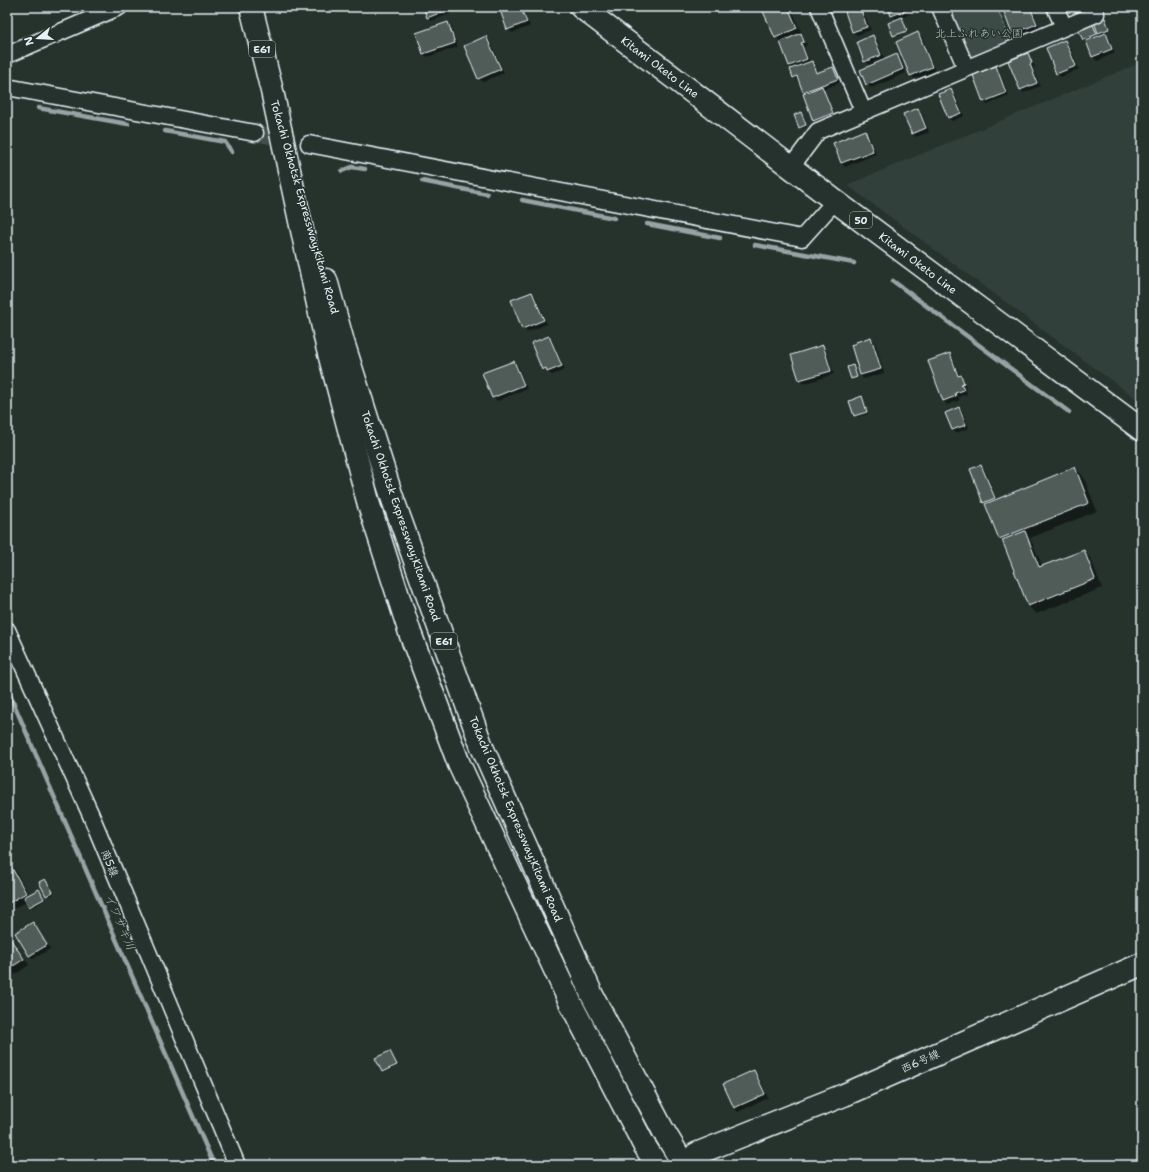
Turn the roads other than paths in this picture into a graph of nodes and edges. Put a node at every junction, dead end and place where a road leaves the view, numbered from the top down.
1 (119, 7) edge
2 (252, 7) edge
3 (581, 7) edge
4 (819, 7) edge
5 (940, 7) edge
6 (1055, 7) edge
7 (1096, 14) dead end
8 (1064, 27) junction
9 (7, 55) edge
10 (966, 68) junction
11 (7, 87) edge
12 (272, 91) junction
13 (863, 111) junction
14 (255, 133) tunnel mouth
15 (309, 144) tunnel mouth
16 (791, 167) junction
17 (835, 201) junction
18 (1142, 430) edge
19 (7, 630) edge
20 (1142, 964) edge
21 (690, 1159) edge
22 (236, 1165) edge
23 (657, 1165) edge

1 - 9 street
2 - 12 main road, Tokachi Okhotsk Expressway;Kitami Road / E61
3 - 16 main road, Kitami Oketo Line / 50
4 - 13 street
5 - 10 street
6 - 8 street
7 - 8 street
8 - 10 street
10 - 13 street
11 - 14 street
12 - 21 main road, Tokachi Okhotsk Expressway;Kitami Road / E61
12 - 23 main road, Tokachi Okhotsk Expressway;Kitami Road / E61
13 - 16 street
15 - 17 street
16 - 17 main road, Kitami Oketo Line / 50
17 - 18 main road, Kitami Oketo Line / 50
19 - 22 street, 南5線
20 - 21 main road, 西6号線

